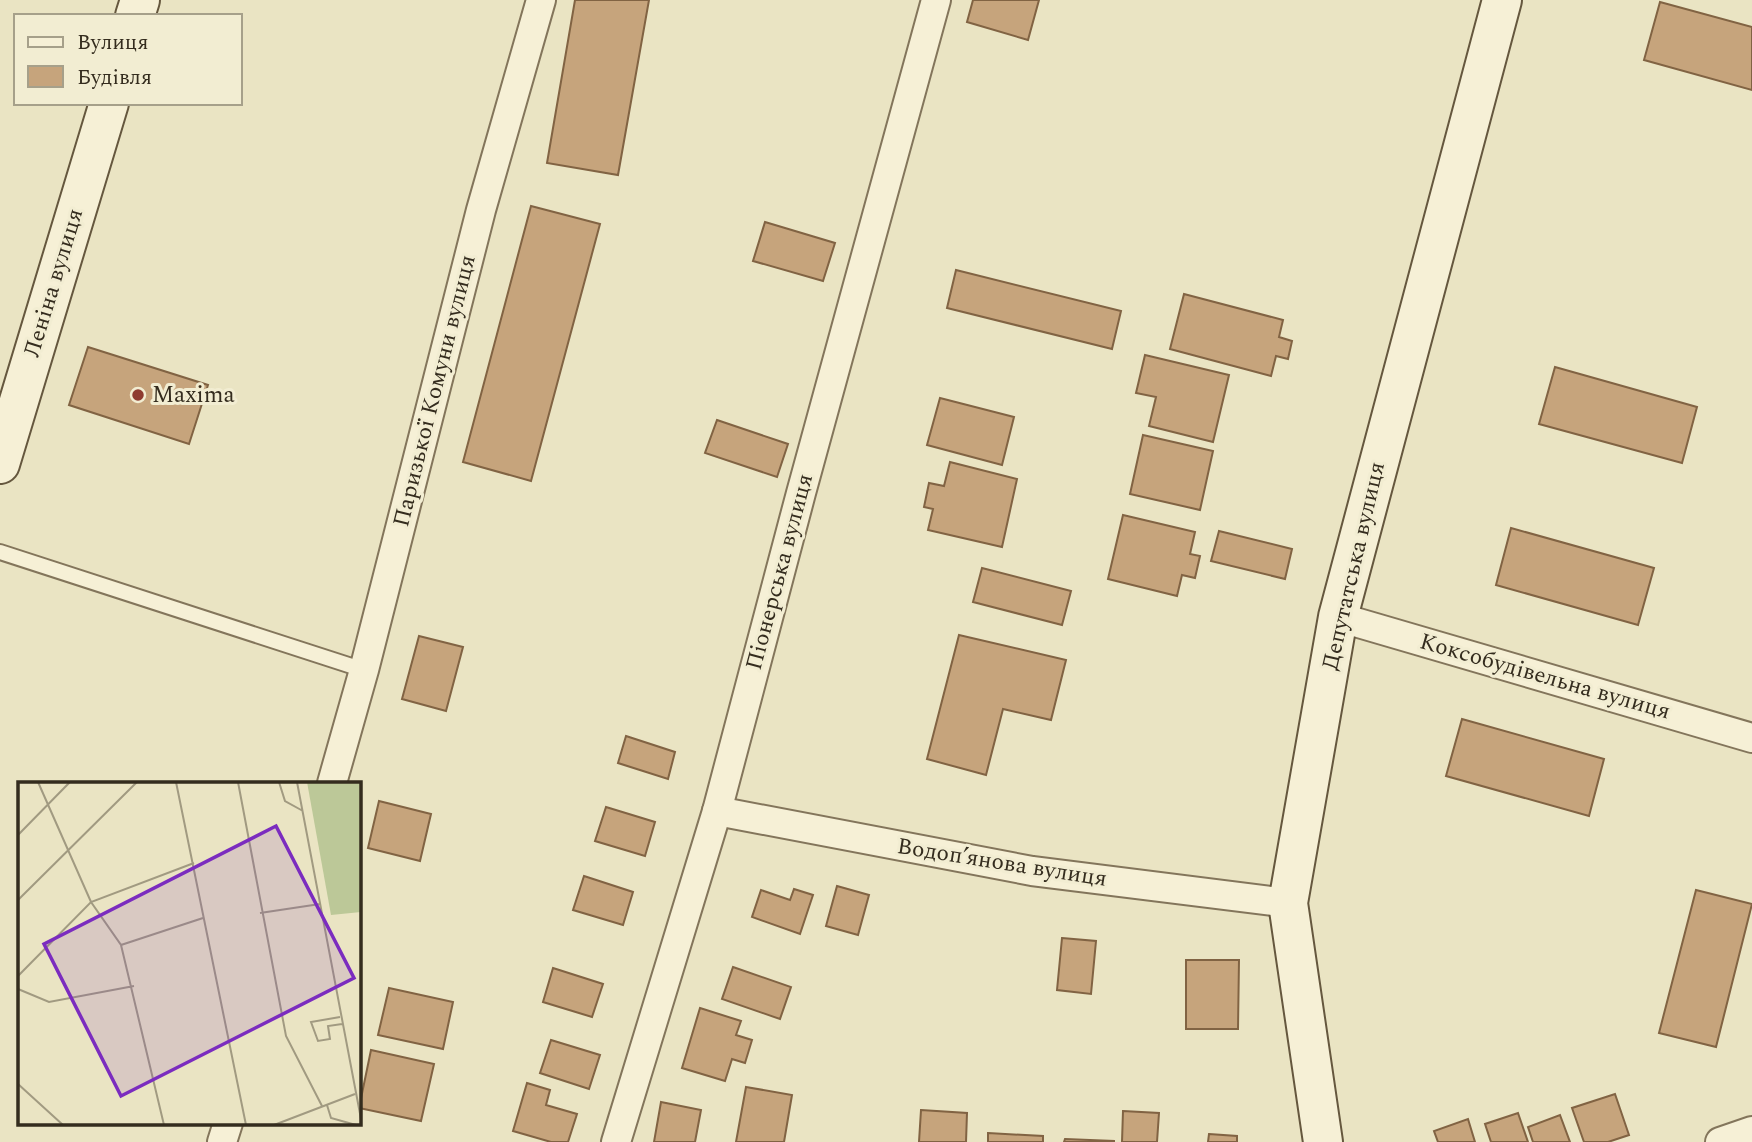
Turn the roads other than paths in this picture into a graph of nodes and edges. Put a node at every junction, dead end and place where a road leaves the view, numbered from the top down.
1 (541, 0) edge
2 (936, 0) edge
3 (1502, 0) edge
4 (108, 105) edge
5 (0, 464) edge
6 (0, 552) edge
7 (1338, 617) junction
8 (364, 670) junction
9 (1752, 738) edge
10 (332, 782) edge
11 (717, 811) junction
12 (1288, 902) junction
13 (228, 1124) edge
14 (1752, 1131) edge
15 (222, 1142) edge
16 (616, 1142) edge
17 (1323, 1142) edge
18 (1720, 1142) edge

1 - 8 street, Паризької Комуни вулиця
2 - 11 street, Піонерська вулиця
3 - 7 street, Депутатська вулиця
4 - 5 street, Леніна вулиця
6 - 8 lane
7 - 9 street, Коксобудівельна вулиця
7 - 12 street, Депутатська вулиця
8 - 10 street, Паризької Комуни вулиця
11 - 12 street, Водоп’янова вулиця
11 - 16 street, Піонерська вулиця
12 - 17 street, Депутатська вулиця
13 - 15 street
14 - 18 street

